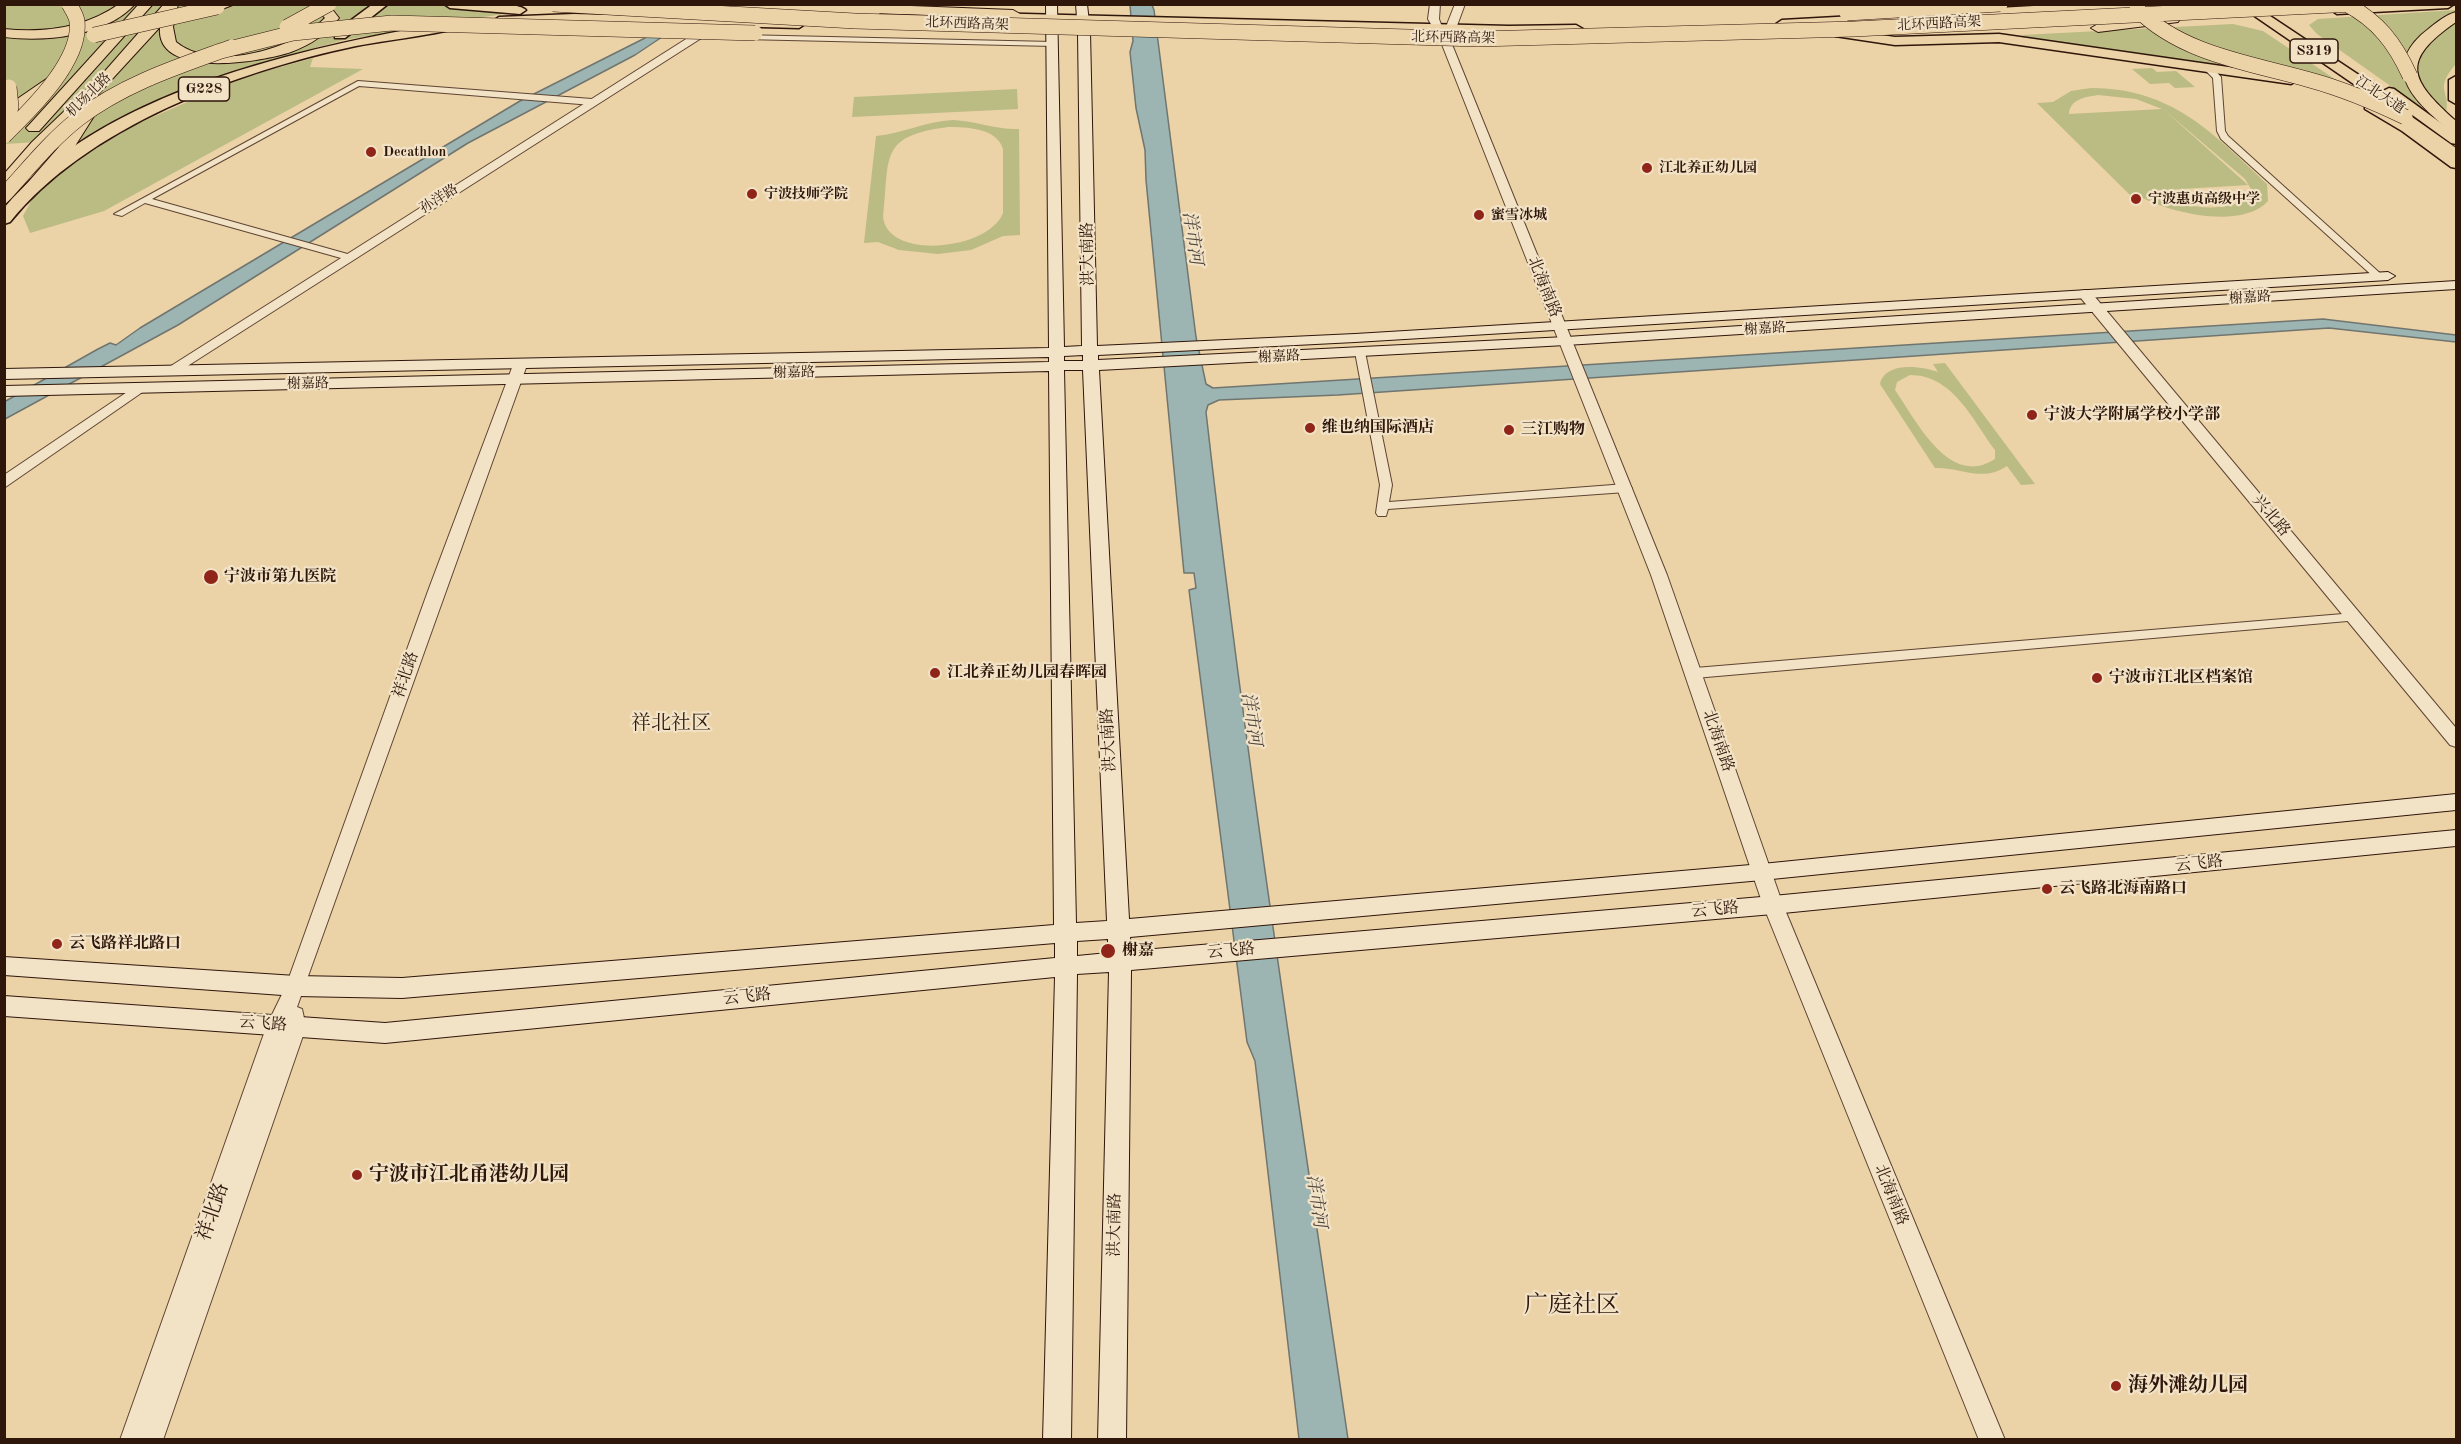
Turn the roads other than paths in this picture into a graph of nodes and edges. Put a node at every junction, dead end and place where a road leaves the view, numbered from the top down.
1 (69, 4) edge
2 (129, 4) edge
3 (136, 4) edge
4 (147, 4) edge
5 (229, 4) edge
6 (318, 4) edge
7 (329, 4) edge
8 (382, 4) edge
9 (450, 4) edge
10 (553, 4) edge
11 (608, 4) edge
12 (672, 4) edge
13 (730, 4) edge
14 (873, 4) edge
15 (1435, 4) edge
16 (1460, 4) edge
17 (1949, 4) edge
18 (2000, 4) edge
19 (2134, 4) edge
20 (2150, 4) edge
21 (2243, 4) edge
22 (2346, 4) edge
23 (2353, 4) edge
24 (2448, 4) edge
25 (172, 6) edge
26 (2260, 9) edge
27 (2276, 12) junction
28 (1013, 14) junction
29 (1914, 16) junction
30 (2193, 16) junction
31 (2457, 16) edge
32 (1083, 19) edge
33 (1803, 19) junction
34 (647, 20) junction
35 (1109, 26) junction
36 (1054, 27) edge
37 (1306, 28) junction
38 (1435, 28) junction
39 (1452, 28) junction
40 (699, 29) junction
41 (4, 33) edge
42 (1840, 33) junction
43 (1648, 34) junction
44 (1334, 35) junction
45 (4, 41) edge
46 (1446, 42) junction
47 (218, 52) junction
48 (2208, 68) junction
49 (254, 70) junction
50 (2410, 76) junction
51 (4, 80) edge
52 (2457, 80) edge
53 (103, 82) junction
54 (2457, 100) edge
55 (592, 102) junction
56 (4, 116) edge
57 (4, 127) edge
58 (2457, 129) edge
59 (4, 136) edge
60 (2457, 140) edge
61 (2457, 148) edge
62 (2457, 155) edge
63 (4, 161) edge
64 (2457, 164) edge
65 (4, 184) edge
66 (32, 187) junction
67 (4, 195) edge
68 (144, 201) junction
69 (119, 214) dead end
70 (4, 219) edge
71 (348, 257) junction
72 (2457, 272) edge
73 (2379, 277) junction
74 (2457, 285) edge
75 (2085, 294) junction
76 (2101, 311) junction
77 (1559, 325) junction
78 (1567, 344) junction
79 (1226, 352) junction
80 (1361, 356) junction
81 (1090, 358) junction
82 (1058, 360) junction
83 (170, 371) junction
84 (517, 373) junction
85 (13, 374) edge
86 (139, 388) junction
87 (4, 391) edge
88 (4, 483) edge
89 (1626, 488) junction
90 (2355, 617) junction
91 (1695, 674) junction
92 (2457, 740) edge
93 (2457, 802) edge
94 (2457, 838) edge
95 (1762, 872) junction
96 (1773, 905) junction
97 (1118, 930) junction
98 (1065, 935) junction
99 (1120, 961) junction
100 (4, 966) edge
101 (1066, 966) junction
102 (296, 986) junction
103 (4, 1006) edge
104 (286, 1026) junction
105 (133, 1440) edge
106 (150, 1440) edge
107 (1057, 1440) edge
108 (1112, 1440) edge
109 (1992, 1440) edge

1 - 59 highway, bridge
2 - 41 highway
3 - 56 highway
4 - 63 highway, 机场北路
5 - 45 highway, bridge
6 - 25 highway, bridge
7 - 47 highway, bridge
8 - 49 main road, G228
9 - 34 main road
10 - 44 highway, 北环西路高架, bridge
11 - 37 highway, 北环西路高架, bridge
12 - 36 main road
13 - 28 highway
14 - 28 highway
15 - 38 street
16 - 39 street
17 - 29 main road
18 - 33 highway, bridge
19 - 33 highway, bridge
19 - 62 highway, bridge
20 - 29 main road
21 - 26 main road, 江北大道 / S319
21 - 43 highway, 北环西路高架, bridge
22 - 50 highway, bridge
23 - 43 highway, 北环西路高架, bridge
24 - 27 main road
25 - 53 highway, 机场北路
26 - 27 main road, 江北大道 / S319
26 - 30 main road
26 - 61 main road, 江北大道 / S319
27 - 60 main road, 江北大道 / S319
28 - 37 highway
29 - 39 main road
30 - 42 main road
30 - 43 highway, bridge
31 - 50 highway
32 - 35 main road
32 - 36 main road
32 - 81 main road, 洪大南路
33 - 43 highway, bridge
34 - 40 main road
34 - 49 main road
35 - 38 main road
35 - 46 main road, bridge
36 - 40 main road
36 - 40 highway
36 - 44 highway, bridge
36 - 47 highway, bridge
36 - 82 main road, 洪大南路
37 - 43 highway, 北环西路高架, bridge
38 - 39 main road
38 - 46 street, 北海南路
39 - 46 street
40 - 55 street, 孙洋路
42 - 46 main road
42 - 48 main road
43 - 44 highway, 北环西路高架, bridge
46 - 77 street, 北海南路
47 - 67 highway, bridge
48 - 64 main road
48 - 73 street
49 - 66 main road, G228
50 - 58 highway
51 - 57 highway, bridge
52 - 54 main road
53 - 65 highway, 机场北路
53 - 66 highway
55 - 68 street
55 - 71 street, 孙洋路
66 - 70 main road, G228
68 - 69 street
68 - 71 street
71 - 83 street, 孙洋路
72 - 73 main road, 榭嘉路
73 - 75 main road, 榭嘉路
74 - 76 main road, 榭嘉路
75 - 76 street, 兴北路
75 - 77 main road, 榭嘉路
76 - 78 main road, 榭嘉路
76 - 90 street, 兴北路
77 - 78 street, 北海南路
77 - 79 main road, 榭嘉路
78 - 80 main road, 榭嘉路
78 - 89 street, 北海南路
79 - 80 main road, 榭嘉路
79 - 81 main road, 榭嘉路
79 - 81 main road, 榭嘉路
80 - 89 street
81 - 82 main road, 榭嘉路
81 - 97 main road, 洪大南路
82 - 84 main road, 榭嘉路
82 - 98 main road, 洪大南路
83 - 84 main road, 榭嘉路
83 - 85 main road, 榭嘉路
84 - 86 main road, 榭嘉路
84 - 102 street, 祥北路
86 - 87 main road, 榭嘉路
86 - 88 street
89 - 91 street, 北海南路
90 - 91 street
90 - 92 street, 兴北路
91 - 95 street, 北海南路
93 - 95 main road, 云飞路
94 - 96 main road, 云飞路
95 - 96 street, 北海南路
95 - 97 main road, 云飞路
96 - 99 main road, 云飞路
96 - 109 street, 北海南路
97 - 98 main road, 云飞路
97 - 99 main road, 洪大南路
98 - 101 main road, 洪大南路
98 - 102 main road, 云飞路
99 - 101 main road, 云飞路
99 - 108 main road, 洪大南路
100 - 102 main road, 云飞路
101 - 104 main road, 云飞路
101 - 107 main road, 洪大南路
102 - 104 street, 祥北路
103 - 104 main road, 云飞路
104 - 105 street, 祥北路
104 - 106 street, 祥北路

